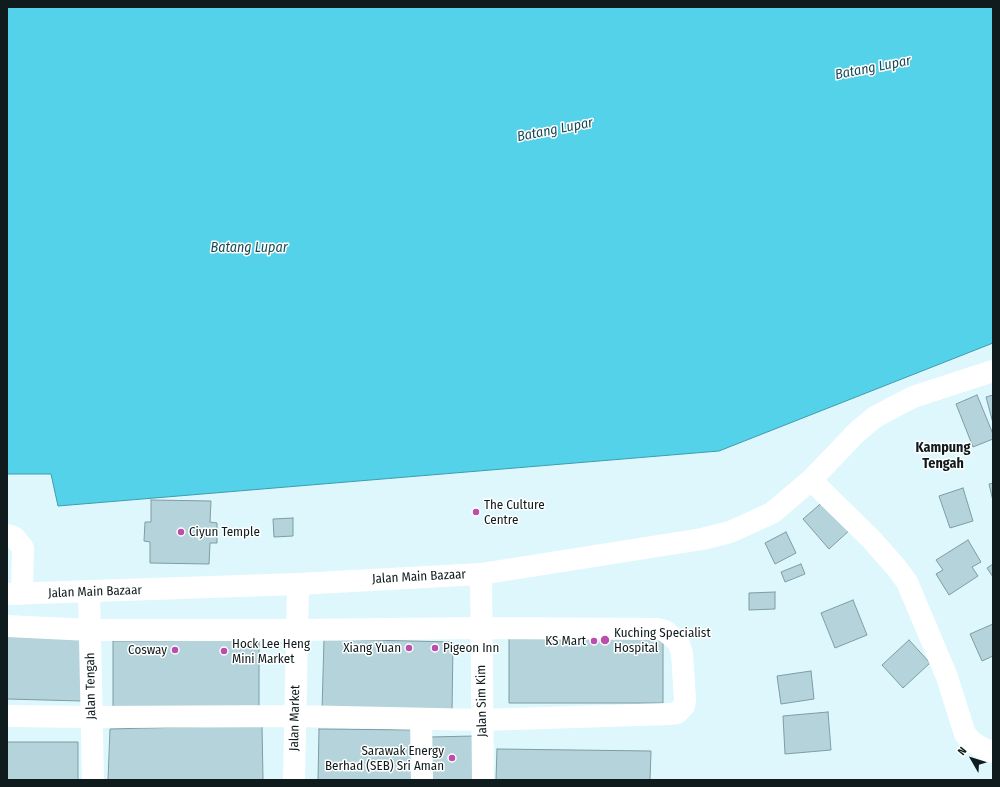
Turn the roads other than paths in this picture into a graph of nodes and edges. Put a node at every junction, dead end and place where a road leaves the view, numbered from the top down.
1 (993, 370) edge
2 (811, 480) junction
3 (7, 535) edge
4 (481, 574) junction
5 (298, 584) junction
6 (89, 592) junction
7 (15, 594) edge
8 (7, 626) edge
9 (481, 628) junction
10 (90, 630) junction
11 (297, 630) junction
12 (7, 716) edge
13 (295, 716) junction
14 (92, 717) junction
15 (421, 719) junction
16 (482, 720) junction
17 (993, 752) edge
18 (93, 780) edge
19 (294, 780) edge
20 (422, 780) edge
21 (482, 780) edge

1 - 2 street, Jalan Main Bazaar
2 - 4 street, Jalan Main Bazaar
2 - 17 street
3 - 7 street
4 - 5 street, Jalan Main Bazaar
4 - 9 street, Jalan Sim Kim
5 - 6 street, Jalan Main Bazaar
5 - 11 street, Jalan Market
6 - 7 street, Jalan Main Bazaar
6 - 10 street, Jalan Tengah
8 - 10 street
9 - 11 street
9 - 16 street, Jalan Sim Kim
9 - 16 street
10 - 11 street
10 - 14 street, Jalan Tengah
11 - 13 street, Jalan Market
12 - 14 street
13 - 14 street
13 - 15 street
13 - 19 street, Jalan Market
14 - 18 street, Jalan Tengah
15 - 16 street
15 - 20 street
16 - 21 street, Jalan Sim Kim

